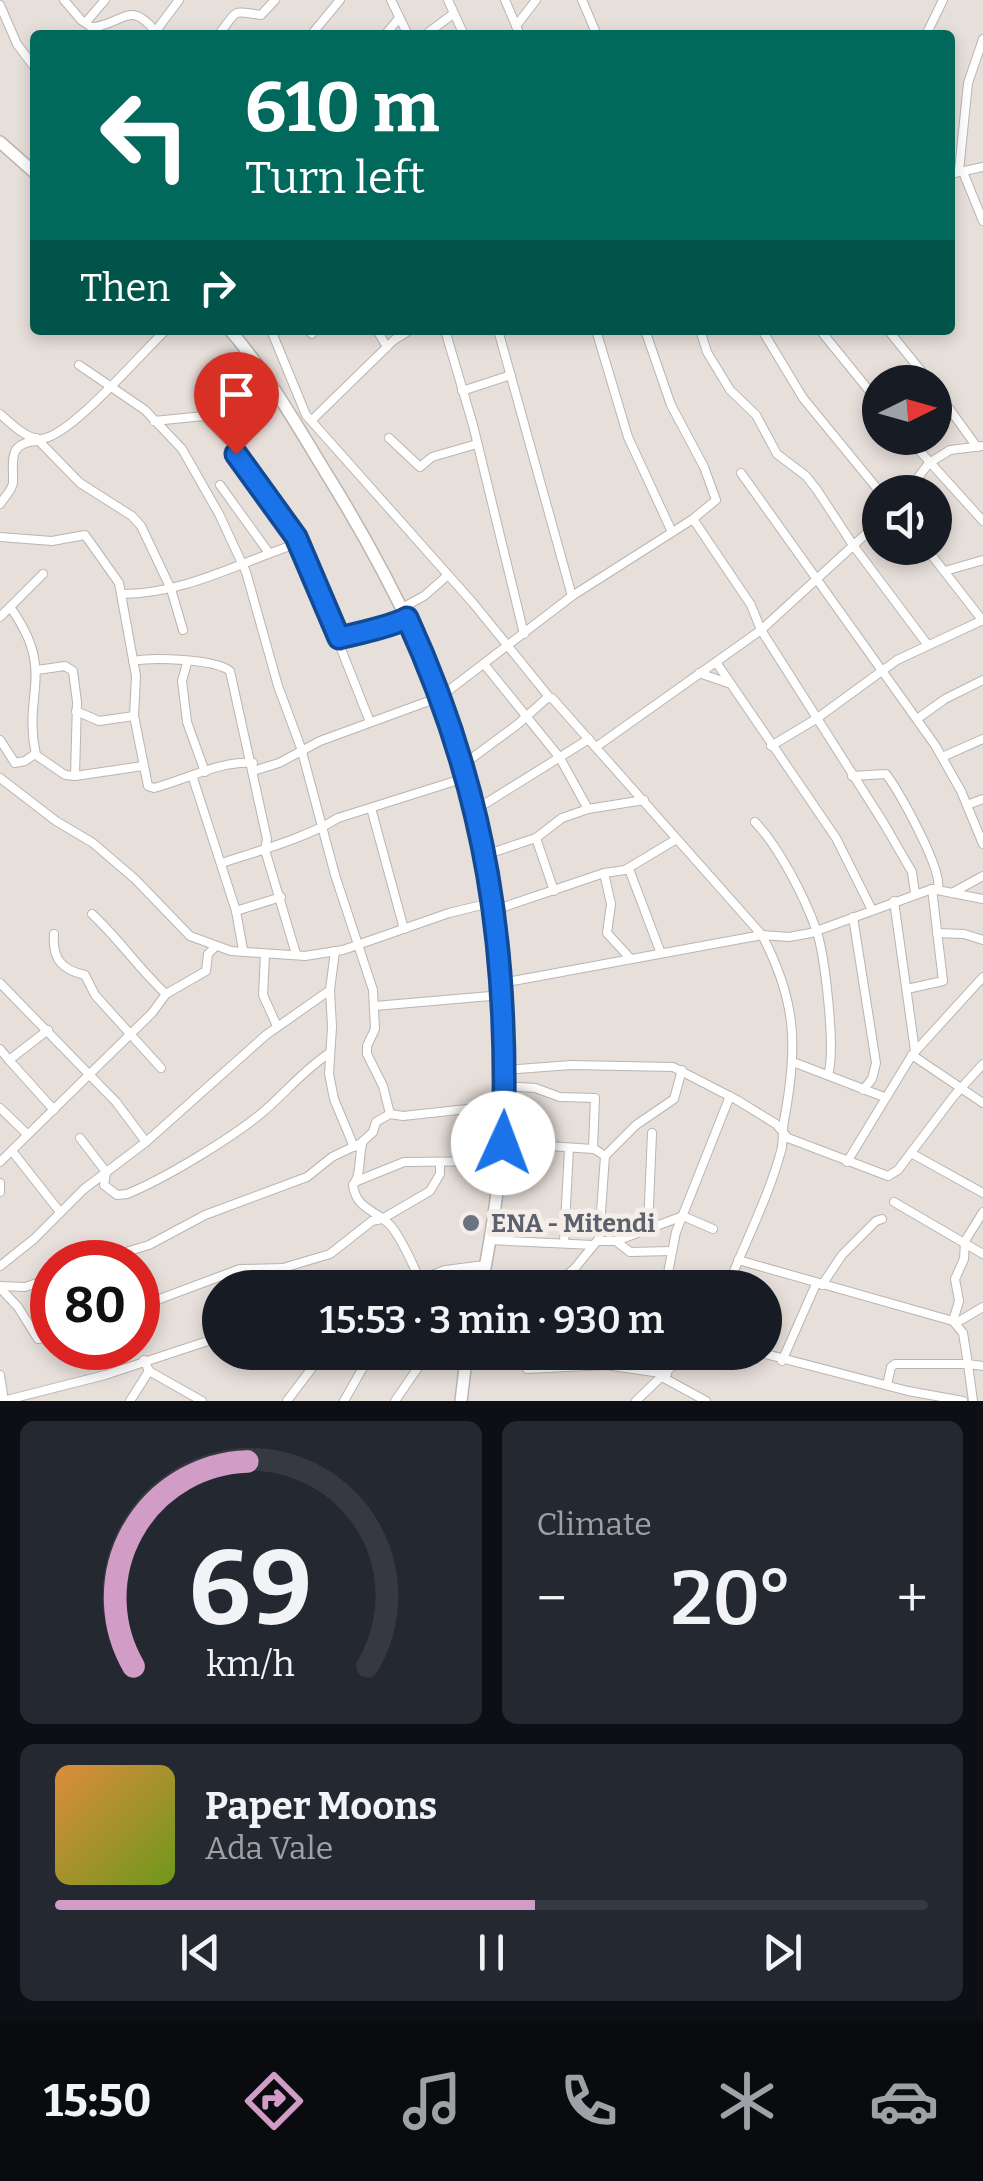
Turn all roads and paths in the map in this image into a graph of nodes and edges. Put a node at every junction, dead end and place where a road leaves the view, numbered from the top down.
1 (64, 0) edge
2 (105, 0) edge
3 (179, 0) edge
4 (276, 0) edge
5 (340, 0) edge
6 (391, 0) edge
7 (448, 0) edge
8 (504, 0) edge
9 (536, 0) edge
10 (582, 0) edge
11 (943, 0) edge
12 (0, 4) edge
13 (454, 14) junction
14 (399, 18) junction
15 (90, 24) junction
16 (97, 30) edge
17 (151, 30) edge
18 (156, 30) edge
19 (222, 30) edge
20 (315, 30) edge
21 (389, 30) edge
22 (405, 30) edge
23 (432, 30) edge
24 (462, 30) edge
25 (518, 30) edge
26 (595, 30) edge
27 (928, 30) edge
28 (983, 39) edge
29 (30, 61) edge
30 (0, 142) edge
31 (955, 166) edge
32 (983, 167) edge
33 (30, 169) edge
34 (955, 172) edge
35 (955, 172) edge
36 (983, 221) edge
37 (161, 335) edge
38 (232, 335) edge
39 (272, 335) edge
40 (379, 335) edge
41 (403, 335) edge
42 (446, 335) edge
43 (499, 335) edge
44 (597, 335) edge
45 (647, 335) edge
46 (702, 335) edge
47 (765, 335) edge
48 (824, 335) edge
49 (892, 335) edge
50 (387, 347) junction
51 (80, 365) dead end
52 (916, 365) edge
53 (511, 375) junction
54 (862, 382) edge
55 (110, 388) junction
56 (462, 391) junction
57 (952, 411) edge
58 (0, 414) edge
59 (305, 418) junction
60 (154, 421) junction
61 (390, 438) dead end
62 (36, 440) junction
63 (477, 444) junction
64 (980, 447) edge
65 (923, 455) edge
66 (930, 463) junction
67 (742, 473) dead end
68 (866, 475) edge
69 (920, 475) edge
70 (220, 485) dead end
71 (0, 504) edge
72 (693, 520) junction
73 (983, 521) edge
74 (672, 532) junction
75 (862, 535) edge
76 (0, 537) edge
77 (300, 543) junction
78 (852, 544) junction
79 (269, 553) junction
80 (983, 560) edge
81 (941, 565) edge
82 (244, 567) junction
83 (946, 571) junction
84 (43, 574) dead end
85 (448, 575) junction
86 (816, 579) junction
87 (171, 590) junction
88 (122, 594) junction
89 (572, 596) junction
90 (10, 607) junction
91 (404, 613) junction
92 (0, 617) edge
93 (983, 621) edge
94 (183, 630) dead end
95 (761, 630) junction
96 (524, 634) junction
97 (339, 638) junction
98 (927, 644) junction
99 (507, 646) junction
100 (134, 661) junction
101 (716, 662) junction
102 (187, 663) junction
103 (484, 664) junction
104 (37, 670) junction
105 (884, 670) junction
106 (700, 674) junction
107 (983, 680) edge
108 (733, 685) junction
109 (440, 697) junction
110 (550, 698) junction
111 (76, 711) junction
112 (134, 716) junction
113 (526, 717) junction
114 (816, 719) junction
115 (916, 719) junction
116 (370, 722) junction
117 (0, 740) edge
118 (983, 740) edge
119 (593, 743) junction
120 (771, 746) junction
121 (301, 748) junction
122 (35, 754) junction
123 (942, 757) junction
124 (560, 758) junction
125 (464, 764) junction
126 (143, 766) junction
127 (252, 767) junction
128 (205, 772) junction
129 (74, 776) junction
130 (852, 776) junction
131 (468, 777) junction
132 (0, 778) edge
133 (194, 778) junction
134 (983, 799) edge
135 (314, 800) junction
136 (644, 800) junction
137 (967, 804) junction
138 (371, 808) junction
139 (588, 809) junction
140 (476, 810) junction
141 (338, 818) junction
142 (755, 822) dead end
143 (321, 829) junction
144 (536, 838) junction
145 (675, 840) junction
146 (983, 844) edge
147 (265, 850) junction
148 (485, 855) junction
149 (222, 863) junction
150 (628, 868) junction
151 (604, 873) junction
152 (983, 876) edge
153 (935, 889) junction
154 (554, 891) junction
155 (915, 893) junction
156 (952, 893) junction
157 (282, 898) junction
158 (983, 899) edge
159 (894, 901) junction
160 (495, 906) junction
161 (872, 910) junction
162 (236, 912) junction
163 (92, 914) dead end
164 (853, 917) junction
165 (404, 929) junction
166 (817, 931) junction
167 (938, 932) junction
168 (54, 934) dead end
169 (762, 935) junction
170 (983, 940) edge
171 (358, 945) junction
172 (215, 947) junction
173 (242, 950) junction
174 (336, 951) junction
175 (660, 951) junction
176 (265, 954) junction
177 (296, 954) junction
178 (628, 957) junction
179 (983, 977) edge
180 (0, 982) edge
181 (502, 989) junction
182 (330, 990) junction
183 (907, 990) junction
184 (166, 994) junction
185 (375, 1006) junction
186 (277, 1026) junction
187 (48, 1030) junction
188 (132, 1033) junction
189 (0, 1049) edge
190 (914, 1053) junction
191 (328, 1054) junction
192 (10, 1060) junction
193 (793, 1062) junction
194 (983, 1064) edge
195 (161, 1068) dead end
196 (505, 1070) junction
197 (682, 1070) junction
198 (88, 1074) junction
199 (828, 1075) junction
200 (505, 1086) junction
201 (960, 1087) junction
202 (862, 1090) junction
203 (730, 1096) junction
204 (884, 1097) junction
205 (983, 1103) edge
206 (504, 1104) junction
207 (0, 1108) edge
208 (54, 1110) junction
209 (390, 1114) junction
210 (652, 1133) dead end
211 (27, 1134) junction
212 (783, 1134) junction
213 (80, 1138) dead end
214 (363, 1141) junction
215 (146, 1142) junction
216 (503, 1143) junction
217 (354, 1147) junction
218 (569, 1148) junction
219 (593, 1149) junction
220 (12, 1151) junction
221 (911, 1152) junction
222 (606, 1156) junction
223 (501, 1161) junction
224 (0, 1162) edge
225 (440, 1162) junction
226 (847, 1162) junction
227 (106, 1172) junction
228 (357, 1181) junction
229 (0, 1182) edge
230 (0, 1192) edge
231 (983, 1193) edge
232 (894, 1202) dead end
233 (60, 1212) junction
234 (983, 1212) edge
235 (683, 1216) junction
236 (382, 1219) junction
237 (882, 1219) dead end
238 (648, 1228) junction
239 (713, 1229) dead end
240 (158, 1240) edge
241 (489, 1240) junction
242 (616, 1241) junction
243 (965, 1242) junction
244 (564, 1243) junction
245 (596, 1243) junction
246 (672, 1251) junction
247 (983, 1254) edge
248 (738, 1260) junction
249 (485, 1265) junction
250 (0, 1266) edge
251 (283, 1268) joint
252 (269, 1269) joint
253 (417, 1270) edge
254 (455, 1270) edge
255 (484, 1270) edge
256 (573, 1270) edge
257 (668, 1270) edge
258 (734, 1270) edge
259 (30, 1285) edge
260 (819, 1285) junction
261 (0, 1287) edge
262 (160, 1299) edge
263 (983, 1307) edge
264 (954, 1322) junction
265 (30, 1326) edge
266 (202, 1342) edge
267 (160, 1355) edge
268 (782, 1361) joint
269 (968, 1364) junction
270 (983, 1366) edge
271 (118, 1370) edge
272 (311, 1370) edge
273 (362, 1370) edge
274 (417, 1370) edge
275 (465, 1370) edge
276 (636, 1370) edge
277 (670, 1370) edge
278 (149, 1371) joint
279 (0, 1375) edge
280 (665, 1376) junction
281 (887, 1384) junction
282 (4, 1401) edge
283 (130, 1401) edge
284 (202, 1401) edge
285 (288, 1401) edge
286 (344, 1401) edge
287 (395, 1401) edge
288 (461, 1401) edge
289 (636, 1401) edge
290 (706, 1401) edge
291 (962, 1401) edge
292 (973, 1401) edge

1 - 15 street
2 - 15 street
3 - 18 street
4 - 19 street
5 - 20 street
6 - 14 street
7 - 13 street
8 - 25 street
9 - 25 street
10 - 26 street
11 - 27 street
12 - 29 street
13 - 23 street
13 - 24 street
14 - 21 street
14 - 22 street
15 - 16 street
15 - 17 street
28 - 31 street
30 - 33 highway
32 - 34 street
35 - 36 street
37 - 55 street
38 - 59 highway
39 - 59 street
40 - 50 street
41 - 50 street
42 - 56 street
43 - 53 street
44 - 74 street
45 - 72 street
46 - 78 street
47 - 68 street
48 - 54 street
49 - 52 street
50 - 59 street
51 - 55 street
53 - 56 street
53 - 89 street
55 - 60 street
55 - 62 street
56 - 63 street
57 - 64 street
58 - 62 street
59 - 85 street
59 - 91 highway
60 - 77 street
60 - 82 street
61 - 63 street
62 - 71 street
62 - 87 street
63 - 96 street
64 - 66 street
65 - 66 street
66 - 69 street
66 - 73 street
67 - 86 street
70 - 79 street
72 - 74 street
72 - 95 street
74 - 89 street
75 - 78 street
76 - 88 street
77 - 79 street
77 - 97 street
78 - 86 street
78 - 98 street
79 - 82 street
80 - 83 street
81 - 83 street
82 - 87 street
82 - 121 street
83 - 93 street
84 - 90 street
85 - 91 street
85 - 99 street
86 - 95 street
86 - 105 street
87 - 88 street
87 - 94 street
88 - 100 street
89 - 96 street
90 - 92 street
90 - 104 street
91 - 97 street
91 - 109 highway
93 - 98 street
95 - 101 street
95 - 114 street
96 - 99 street
97 - 116 street
98 - 105 street
99 - 103 street
99 - 110 street
100 - 102 street
100 - 112 street
101 - 106 street
101 - 108 street
102 - 127 street
102 - 128 street
103 - 109 street
103 - 113 street
104 - 111 street
104 - 122 street
105 - 114 street
105 - 115 street
106 - 108 street
106 - 119 street
107 - 115 street
108 - 120 street
109 - 116 street
109 - 125 highway
110 - 113 street
110 - 119 street
111 - 112 street
111 - 129 street
112 - 126 street
113 - 124 street
113 - 125 street
114 - 120 street
114 - 130 street
115 - 123 street
116 - 121 street
117 - 122 street
118 - 123 street
119 - 124 street
119 - 136 street
120 - 161 street
121 - 127 street
121 - 135 street
122 - 129 street
123 - 137 street
124 - 139 street
124 - 140 street
125 - 131 highway
126 - 129 street
126 - 133 street
127 - 128 street
127 - 147 street
128 - 133 street
130 - 153 street
130 - 155 street
131 - 138 street
131 - 140 highway
132 - 172 street
133 - 149 street
134 - 137 street
135 - 141 street
135 - 143 street
136 - 139 street
136 - 145 street
137 - 146 street
138 - 141 street
138 - 165 street
139 - 144 street
140 - 148 highway
141 - 143 street
142 - 166 street
143 - 147 street
143 - 171 street
144 - 148 street
144 - 154 street
145 - 150 street
145 - 169 street
147 - 149 street
147 - 157 street
148 - 160 highway
149 - 162 street
150 - 151 street
150 - 175 street
151 - 154 street
151 - 178 street
152 - 156 street
153 - 155 street
153 - 156 street
153 - 167 street
154 - 160 street
155 - 159 street
156 - 158 street
157 - 162 street
157 - 177 street
159 - 161 street
159 - 183 street
160 - 165 street
160 - 181 highway
161 - 164 street
162 - 173 street
163 - 184 street
164 - 166 street
164 - 202 street
165 - 171 street
166 - 169 street
166 - 199 street
167 - 170 street
167 - 183 street
168 - 188 street
169 - 175 street
169 - 193 street
171 - 174 street
171 - 185 street
172 - 173 street
172 - 184 street
173 - 176 street
174 - 177 street
174 - 182 street
175 - 178 street
176 - 177 street
176 - 186 street
178 - 181 street
179 - 190 street
180 - 187 street
181 - 185 street
181 - 196 highway
182 - 186 street
182 - 191 street
183 - 190 street
184 - 188 street
185 - 209 street
186 - 215 street
187 - 192 street
187 - 198 street
188 - 195 street
188 - 198 street
189 - 192 street
190 - 201 street
190 - 204 street
191 - 217 street
191 - 227 street
192 - 208 street
193 - 199 street
193 - 212 street
194 - 201 street
196 - 197 street
196 - 200 highway
197 - 203 street
197 - 222 street
198 - 208 street
198 - 215 street
199 - 202 street
200 - 206 highway
200 - 219 street
201 - 205 street
201 - 221 street
202 - 204 street
203 - 212 street
203 - 235 street
204 - 226 street
206 - 209 street
206 - 216 highway
207 - 211 street
208 - 211 street
209 - 214 street
210 - 238 street
211 - 220 street
212 - 226 street
212 - 248 street
213 - 227 street
214 - 217 street
214 - 228 street
215 - 227 street
216 - 218 street
216 - 223 highway
217 - 240 street
218 - 219 street
218 - 244 street
219 - 222 street
220 - 224 street
220 - 233 street
221 - 226 street
221 - 231 street
222 - 245 street
223 - 225 street
223 - 241 highway
225 - 228 street
225 - 236 street
227 - 233 street
228 - 236 street
229 - 230 street
232 - 243 street
233 - 250 street
234 - 243 street
235 - 238 street
235 - 239 street
235 - 246 street
236 - 251 street
236 - 253 street
237 - 260 street
238 - 242 street
241 - 244 street
241 - 249 highway
242 - 245 street
242 - 246 street
243 - 247 street
243 - 264 street
244 - 245 street
245 - 256 street
246 - 257 street
248 - 258 street
248 - 260 street
249 - 254 street
249 - 255 highway
251 - 252 street
252 - 262 street
259 - 261 street
260 - 264 street
260 - 268 street
261 - 265 street
263 - 264 street
264 - 269 street
266 - 267 street
268 - 281 street
269 - 270 street
269 - 281 street
269 - 292 street
271 - 282 street
272 - 285 street
273 - 286 street
274 - 287 street
275 - 288 highway
276 - 280 street
277 - 280 street
278 - 283 street
278 - 284 street
279 - 282 street
280 - 289 street
280 - 290 street
281 - 291 street

